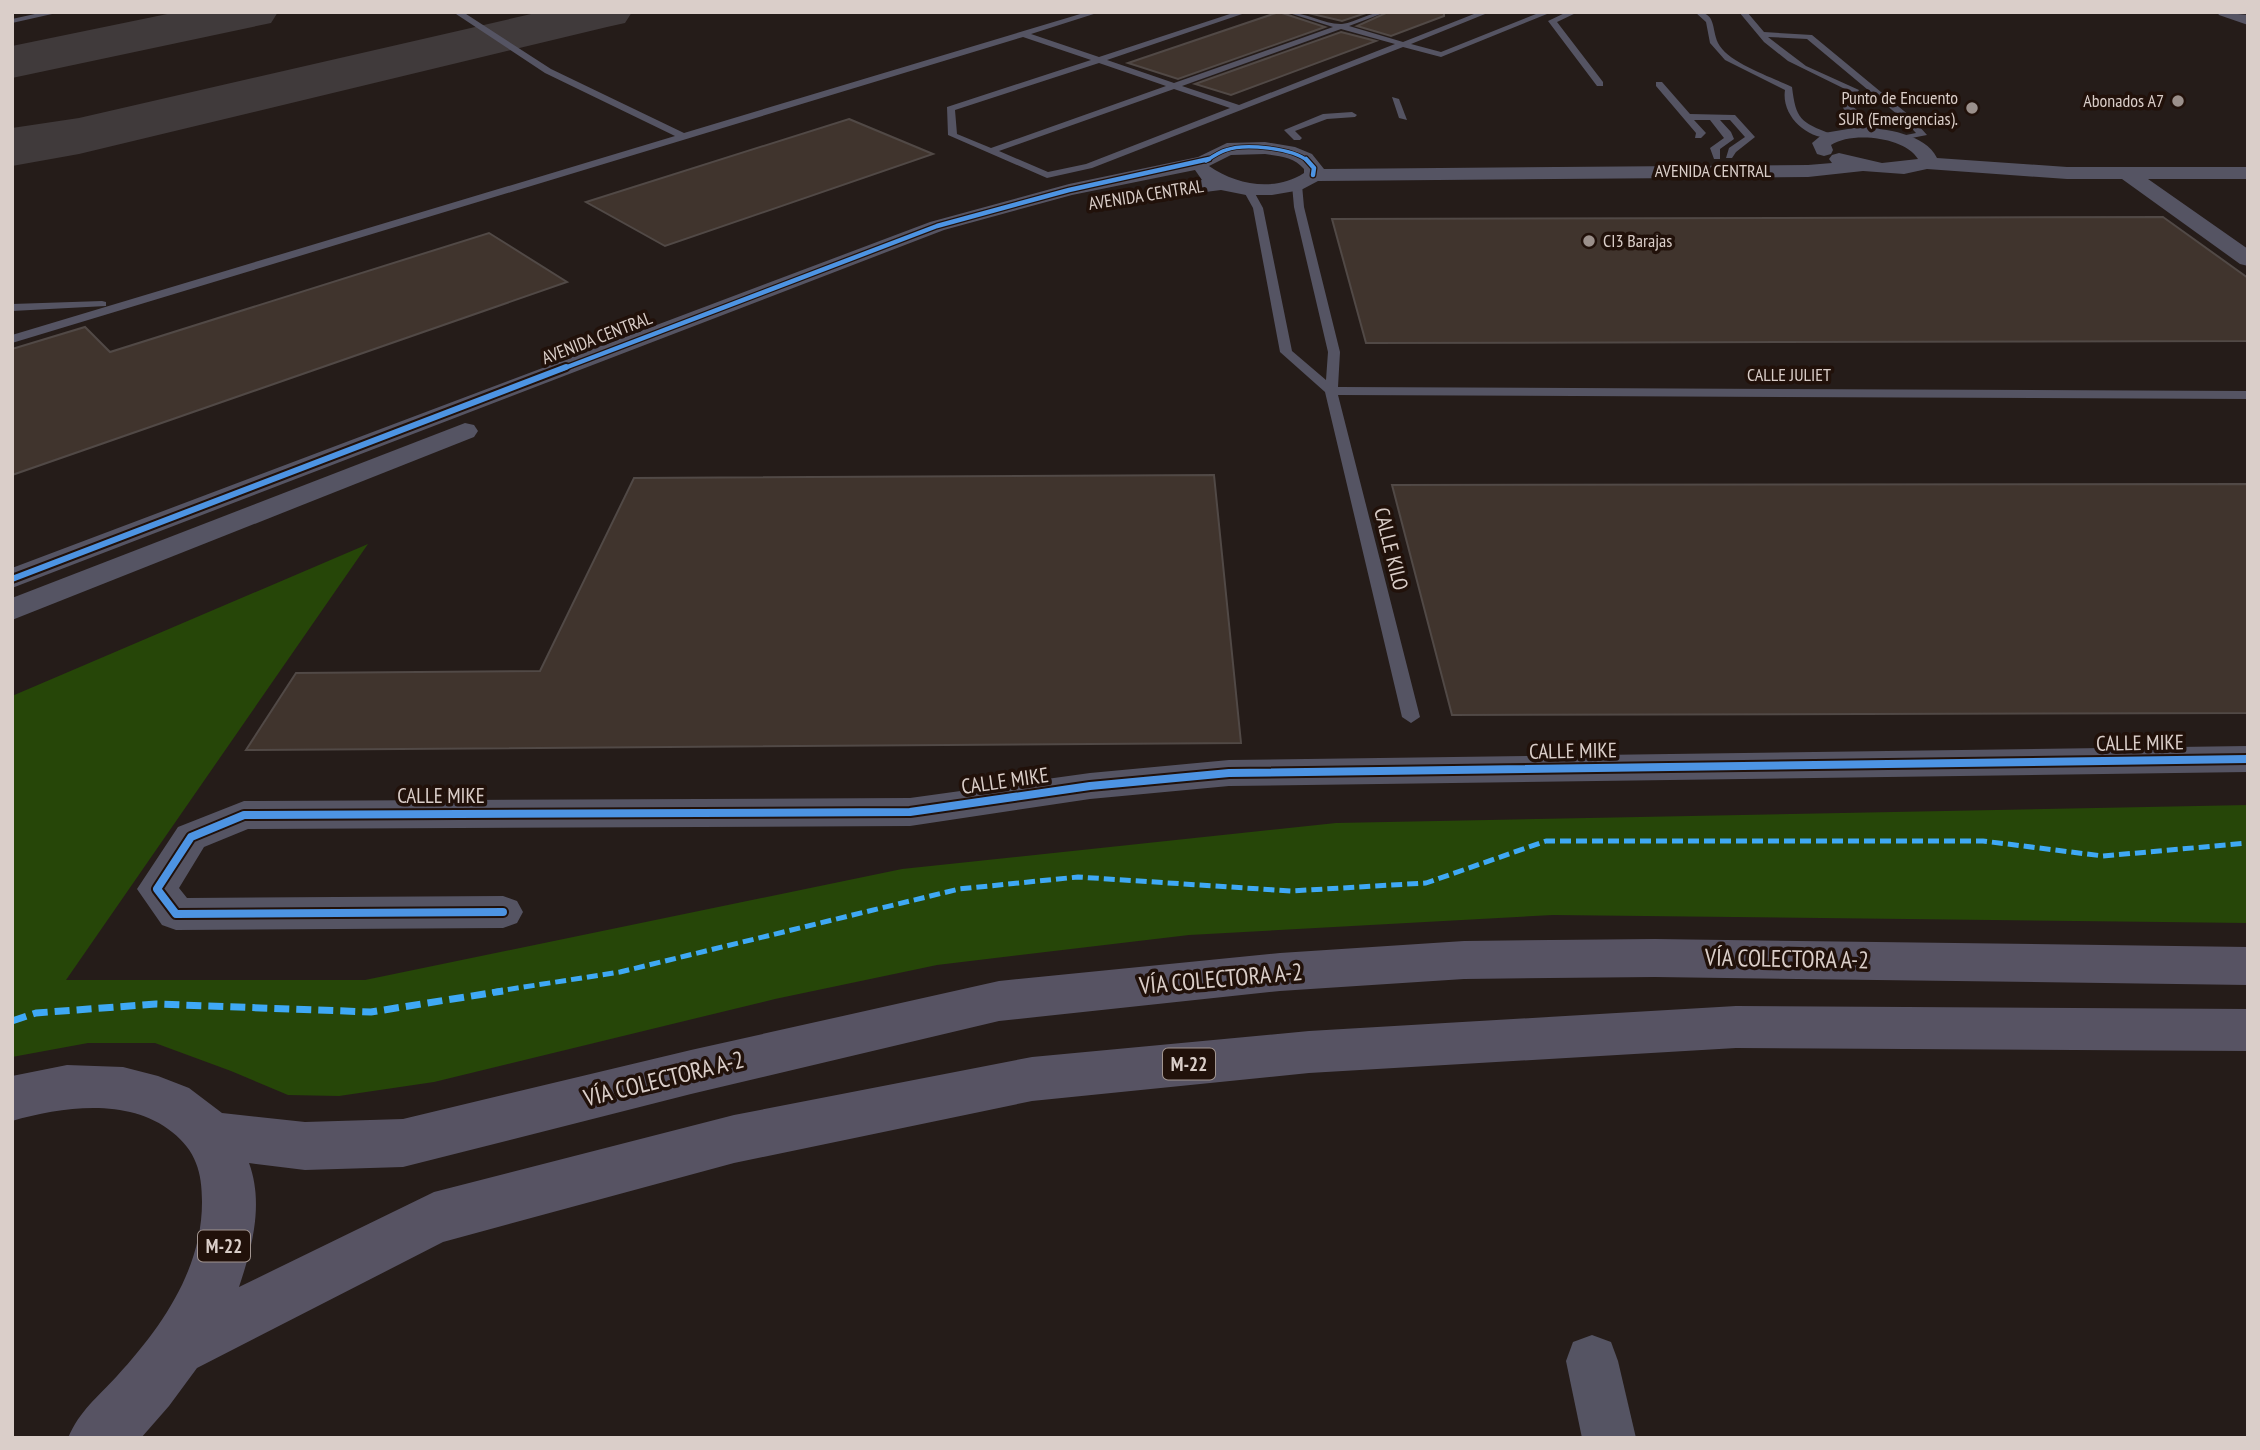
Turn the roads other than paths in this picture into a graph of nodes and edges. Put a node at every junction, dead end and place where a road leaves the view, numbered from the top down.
1 (57, 12) edge
2 (457, 12) edge
3 (1096, 12) edge
4 (1244, 12) edge
5 (1290, 12) edge
6 (1382, 12) edge
7 (1486, 12) edge
8 (1548, 12) edge
9 (1574, 12) edge
10 (1699, 12) edge
11 (1743, 12) edge
12 (2225, 12) edge
13 (2248, 14) edge
14 (2248, 20) edge
15 (12, 21) edge
16 (1341, 27) junction
17 (1023, 34) junction
18 (1761, 34) junction
19 (1403, 44) junction
20 (1100, 60) junction
21 (1600, 83) dead end
22 (1658, 83) dead end
23 (1175, 86) junction
24 (1395, 99) dead end
25 (1239, 108) junction
26 (1687, 117) junction
27 (1712, 117) junction
28 (1404, 118) dead end
29 (1899, 132) junction
30 (682, 136) junction
31 (1698, 136) dead end
32 (1826, 143) junction
33 (990, 151) junction
34 (1723, 157) junction
35 (2248, 157) edge
36 (1300, 161) junction
37 (1204, 162) junction
38 (1926, 163) junction
39 (1861, 166) junction
40 (2127, 173) junction
41 (2248, 173) edge
42 (1221, 184) junction
43 (1248, 190) junction
44 (2248, 259) edge
45 (147, 298) junction
46 (12, 308) edge
47 (12, 339) edge
48 (1331, 391) junction
49 (2248, 395) edge
50 (12, 579) edge
51 (12, 610) edge
52 (1411, 717) dead end
53 (2248, 759) edge
54 (503, 912) dead end
55 (2248, 966) edge
56 (2248, 1030) edge
57 (12, 1099) edge
58 (212, 1135) junction
59 (176, 1348) junction
60 (1592, 1361) dead end
61 (99, 1438) edge
62 (1609, 1438) edge

1 - 15 lane
2 - 30 lane
3 - 17 lane
4 - 20 lane
5 - 16 lane
6 - 16 lane
7 - 19 lane
8 - 19 lane
9 - 21 lane
10 - 32 lane
11 - 18 lane
12 - 13 street
12 - 14 street
16 - 19 lane
16 - 23 lane
17 - 20 lane
17 - 30 lane
18 - 29 lane
18 - 29 lane
19 - 25 lane
20 - 23 lane
20 - 33 lane
22 - 26 lane
23 - 25 lane
23 - 33 lane
24 - 28 lane
25 - 33 lane
26 - 27 lane
26 - 31 lane
27 - 34 lane
27 - 34 lane
29 - 32 street, AVENIDA CENTRAL
29 - 35 street
29 - 38 street
30 - 45 lane
32 - 34 street, AVENIDA CENTRAL
32 - 39 street
34 - 36 street, AVENIDA CENTRAL
36 - 36 lane
36 - 37 street, AVENIDA CENTRAL
36 - 39 street, AVENIDA CENTRAL
36 - 43 street
36 - 48 lane, CALLE KILO
37 - 42 street
37 - 50 street, AVENIDA CENTRAL
38 - 39 street
38 - 40 street
40 - 41 street
40 - 44 street
42 - 43 street
42 - 51 street, AVENIDA CENTRAL
43 - 48 lane
45 - 46 lane
45 - 47 lane
48 - 49 lane, CALLE JULIET
48 - 52 lane, CALLE KILO
53 - 54 street, CALLE MIKE
55 - 58 main road, VÍA COLECTORA A-2
56 - 59 main road, M-22
57 - 58 main road, M-22
58 - 59 main road, M-22
59 - 61 main road, M-22
60 - 62 street

